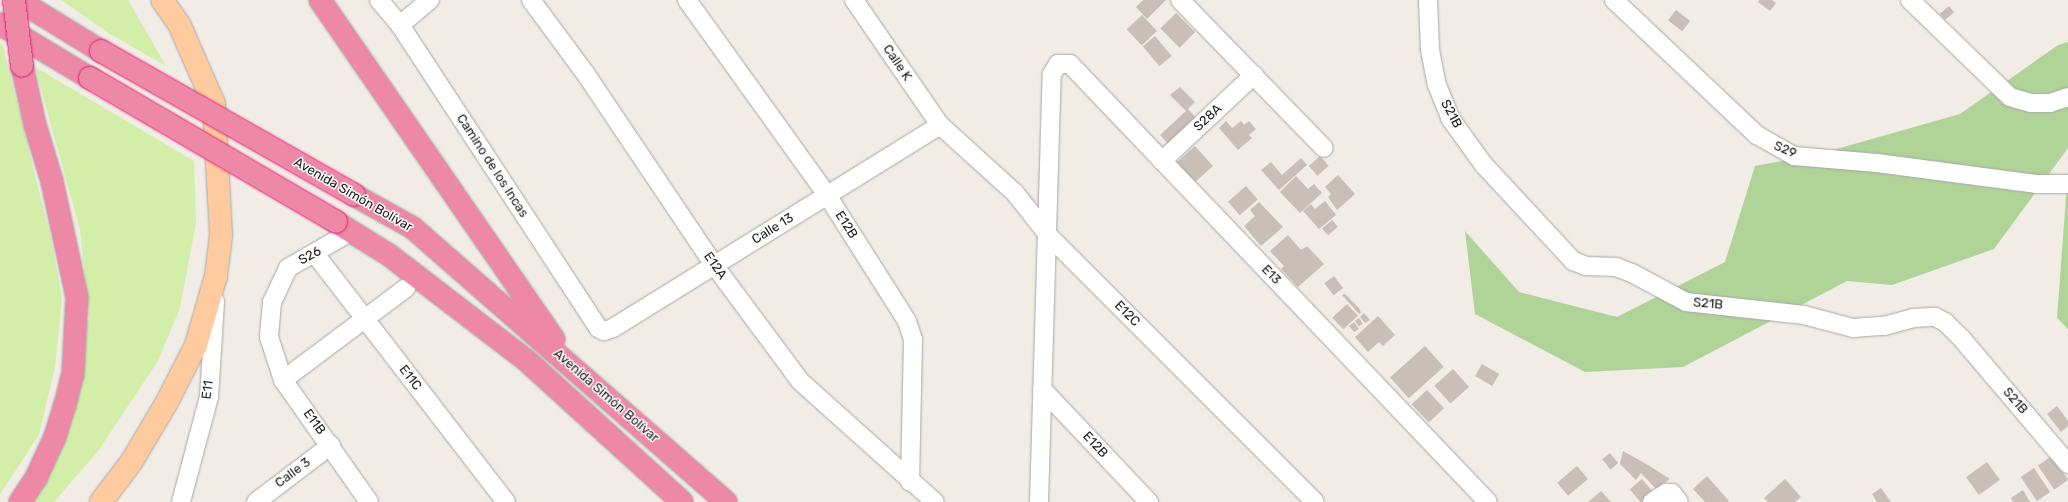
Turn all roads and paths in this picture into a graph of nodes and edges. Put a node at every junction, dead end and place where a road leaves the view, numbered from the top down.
1 (14, 0) edge
2 (18, 0) edge
3 (162, 0) edge
4 (320, 0) edge
5 (379, 0) edge
6 (430, 0) edge
7 (531, 0) edge
8 (687, 0) edge
9 (854, 0) edge
10 (1180, 0) edge
11 (1428, 0) edge
12 (1614, 0) edge
13 (1910, 0) edge
14 (0, 24) edge
15 (400, 25) junction
16 (1254, 75) junction
17 (2068, 97) edge
18 (940, 125) junction
19 (1324, 148) dead end
20 (1162, 161) junction
21 (2068, 184) edge
22 (827, 196) junction
23 (344, 227) junction
24 (1049, 236) junction
25 (315, 254) junction
26 (714, 266) junction
27 (216, 276) junction
28 (406, 288) dead end
29 (365, 319) junction
30 (604, 331) joint
31 (269, 337) joint
32 (572, 366) junction
33 (283, 380) junction
34 (1042, 389) junction
35 (331, 445) junction
36 (2068, 464) edge
37 (910, 482) junction
38 (20, 502) edge
39 (101, 502) edge
40 (181, 502) edge
41 (256, 502) edge
42 (369, 502) edge
43 (506, 502) edge
44 (682, 502) edge
45 (726, 502) edge
46 (934, 502) edge
47 (1039, 502) edge
48 (1149, 502) edge
49 (1315, 502) edge
50 (1488, 502) edge

1 - 38 highway, bridge
2 - 32 highway, Avenida Simón Bolívar, bridge
3 - 27 main road
4 - 32 highway
5 - 15 street, Camino de los Incas
6 - 15 street
7 - 26 street, E12A
8 - 22 street, E12B
9 - 18 street, Calle K
10 - 16 street
11 - 36 street, S21B
12 - 21 street, S29
13 - 17 street
14 - 23 highway, Avenida Simón Bolívar, bridge
15 - 30 street, Camino de los Incas
16 - 19 street
16 - 20 street, S28A
18 - 22 street, Calle 13
18 - 24 street, E12C
20 - 24 street, E13
20 - 50 street, E13
22 - 26 street, Calle 13
22 - 37 street, E12B
23 - 25 street, S26
23 - 44 highway, Avenida Simón Bolívar
24 - 34 street
24 - 49 street, E12C
25 - 29 street, E11C
25 - 31 street, S26
26 - 30 street, Calle 13
26 - 37 street, E12A
27 - 39 main road
27 - 40 street, E11
28 - 29 street
29 - 33 street
29 - 43 street, E11C
31 - 33 street, E11B
32 - 45 highway, Avenida Simón Bolívar
33 - 35 street, E11B
34 - 47 street
34 - 48 street, E12B
35 - 41 street, Calle 3
35 - 42 street, E11B
37 - 46 street, E12A

